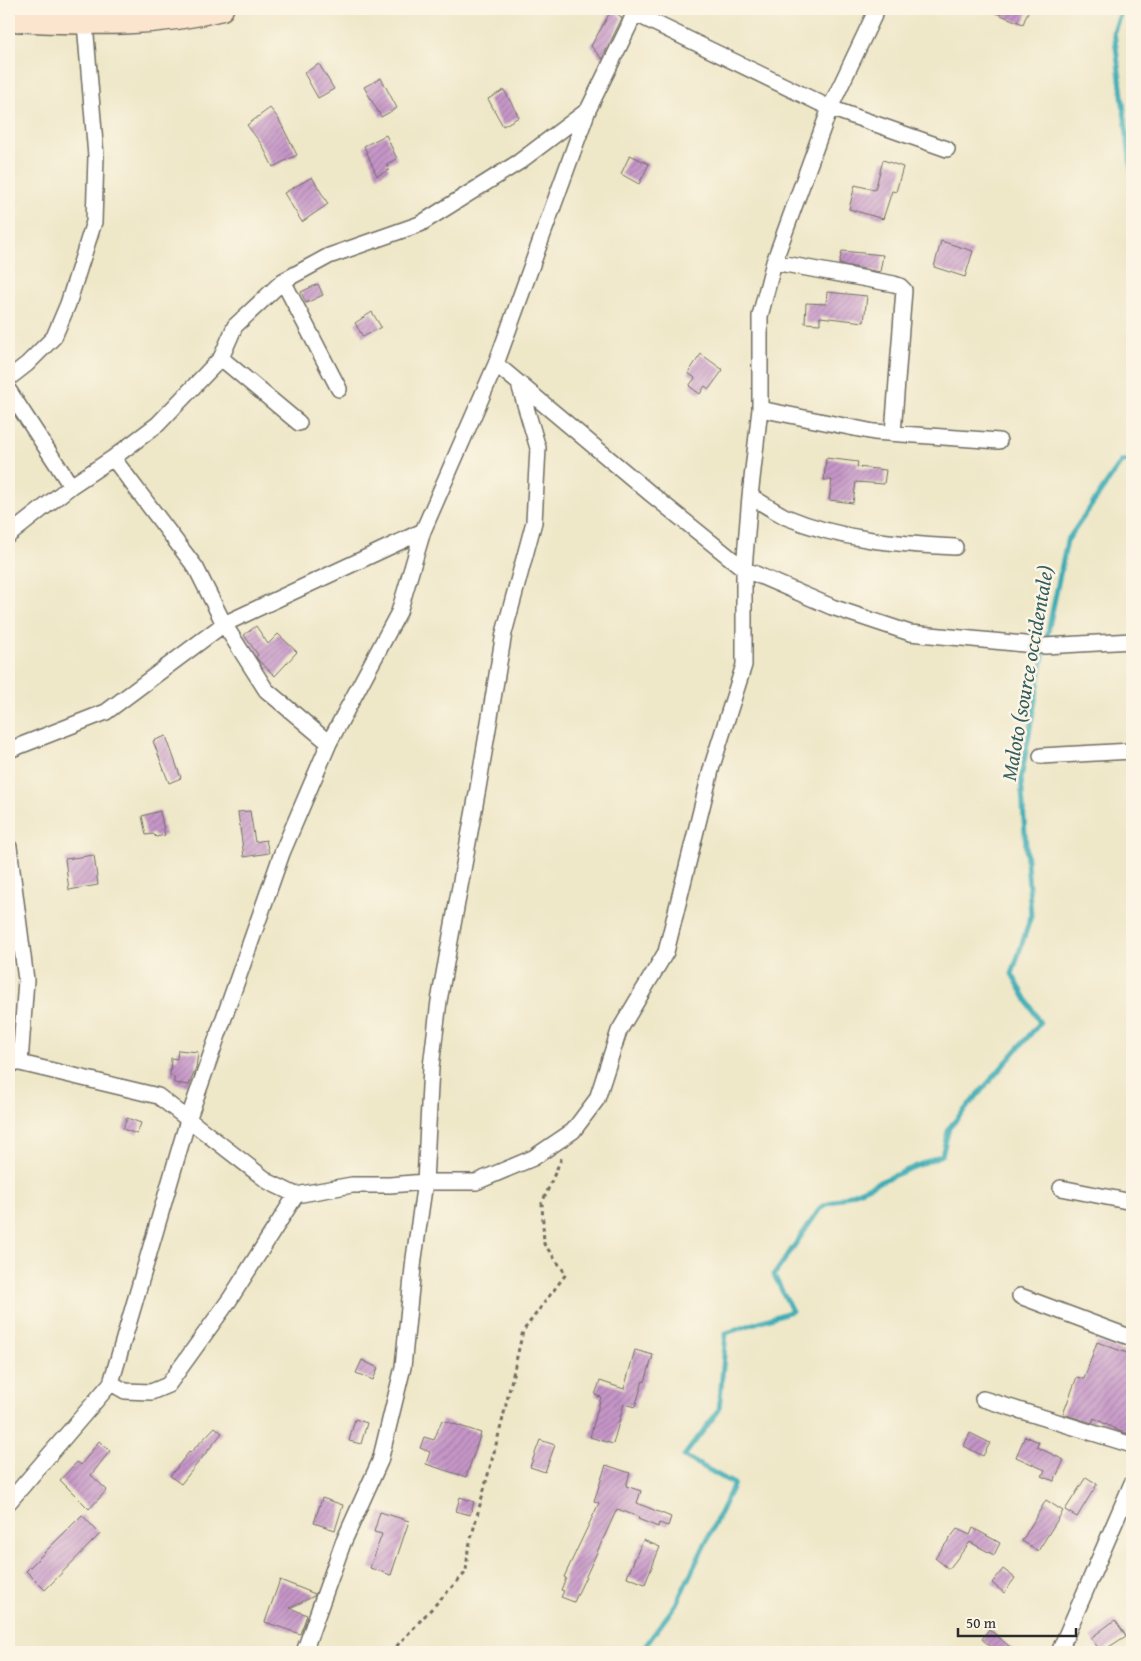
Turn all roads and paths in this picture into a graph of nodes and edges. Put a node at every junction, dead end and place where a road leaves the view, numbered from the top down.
1 (877, 9) edge
2 (209, 10) edge
3 (634, 10) edge
4 (120, 16) edge
5 (9, 20) edge
6 (85, 23) junction
7 (830, 108) junction
8 (588, 110) junction
9 (947, 149) dead end
10 (774, 262) junction
11 (283, 281) junction
12 (220, 358) junction
13 (496, 364) junction
14 (9, 378) edge
15 (520, 384) junction
16 (339, 389) dead end
17 (9, 391) edge
18 (760, 409) junction
19 (299, 423) dead end
20 (893, 433) junction
21 (999, 441) dead end
22 (113, 458) junction
23 (71, 486) junction
24 (750, 496) junction
25 (423, 531) junction
26 (9, 535) edge
27 (955, 547) dead end
28 (744, 569) junction
29 (224, 624) junction
30 (1132, 641) edge
31 (329, 743) junction
32 (9, 750) edge
33 (1132, 751) edge
34 (1040, 756) dead end
35 (9, 847) edge
36 (15, 1063) edge
37 (188, 1120) junction
38 (573, 1131) junction
39 (425, 1182) junction
40 (1061, 1188) dead end
41 (296, 1195) junction
42 (1132, 1202) edge
43 (1020, 1296) dead end
44 (1132, 1338) edge
45 (111, 1383) junction
46 (983, 1399) dead end
47 (1132, 1446) edge
48 (1132, 1483) edge
49 (9, 1502) edge
50 (304, 1652) edge
51 (391, 1652) edge
52 (1059, 1652) edge

1 - 7 street
2 - 4 main road
3 - 7 street
3 - 8 street
4 - 6 main road
5 - 6 main road
6 - 14 street
7 - 9 street
7 - 10 street
8 - 11 street
8 - 13 street
10 - 18 street
10 - 20 street
11 - 12 street
11 - 16 street
12 - 19 street
12 - 22 street
13 - 15 street
13 - 25 street
15 - 28 street
15 - 39 street
17 - 23 street
18 - 20 street
18 - 24 street
20 - 21 street
22 - 23 street
22 - 29 street
23 - 26 street
24 - 27 street
24 - 28 street
25 - 29 street
25 - 31 street
28 - 30 street
28 - 38 street
29 - 31 street
29 - 32 street
31 - 37 street
33 - 34 street
35 - 36 street
36 - 37 street
37 - 41 street
37 - 45 street
38 - 39 street
38 - 51 path
39 - 41 street
39 - 50 street
40 - 42 street
41 - 45 street
43 - 44 street
45 - 49 street
46 - 47 street
48 - 52 street

